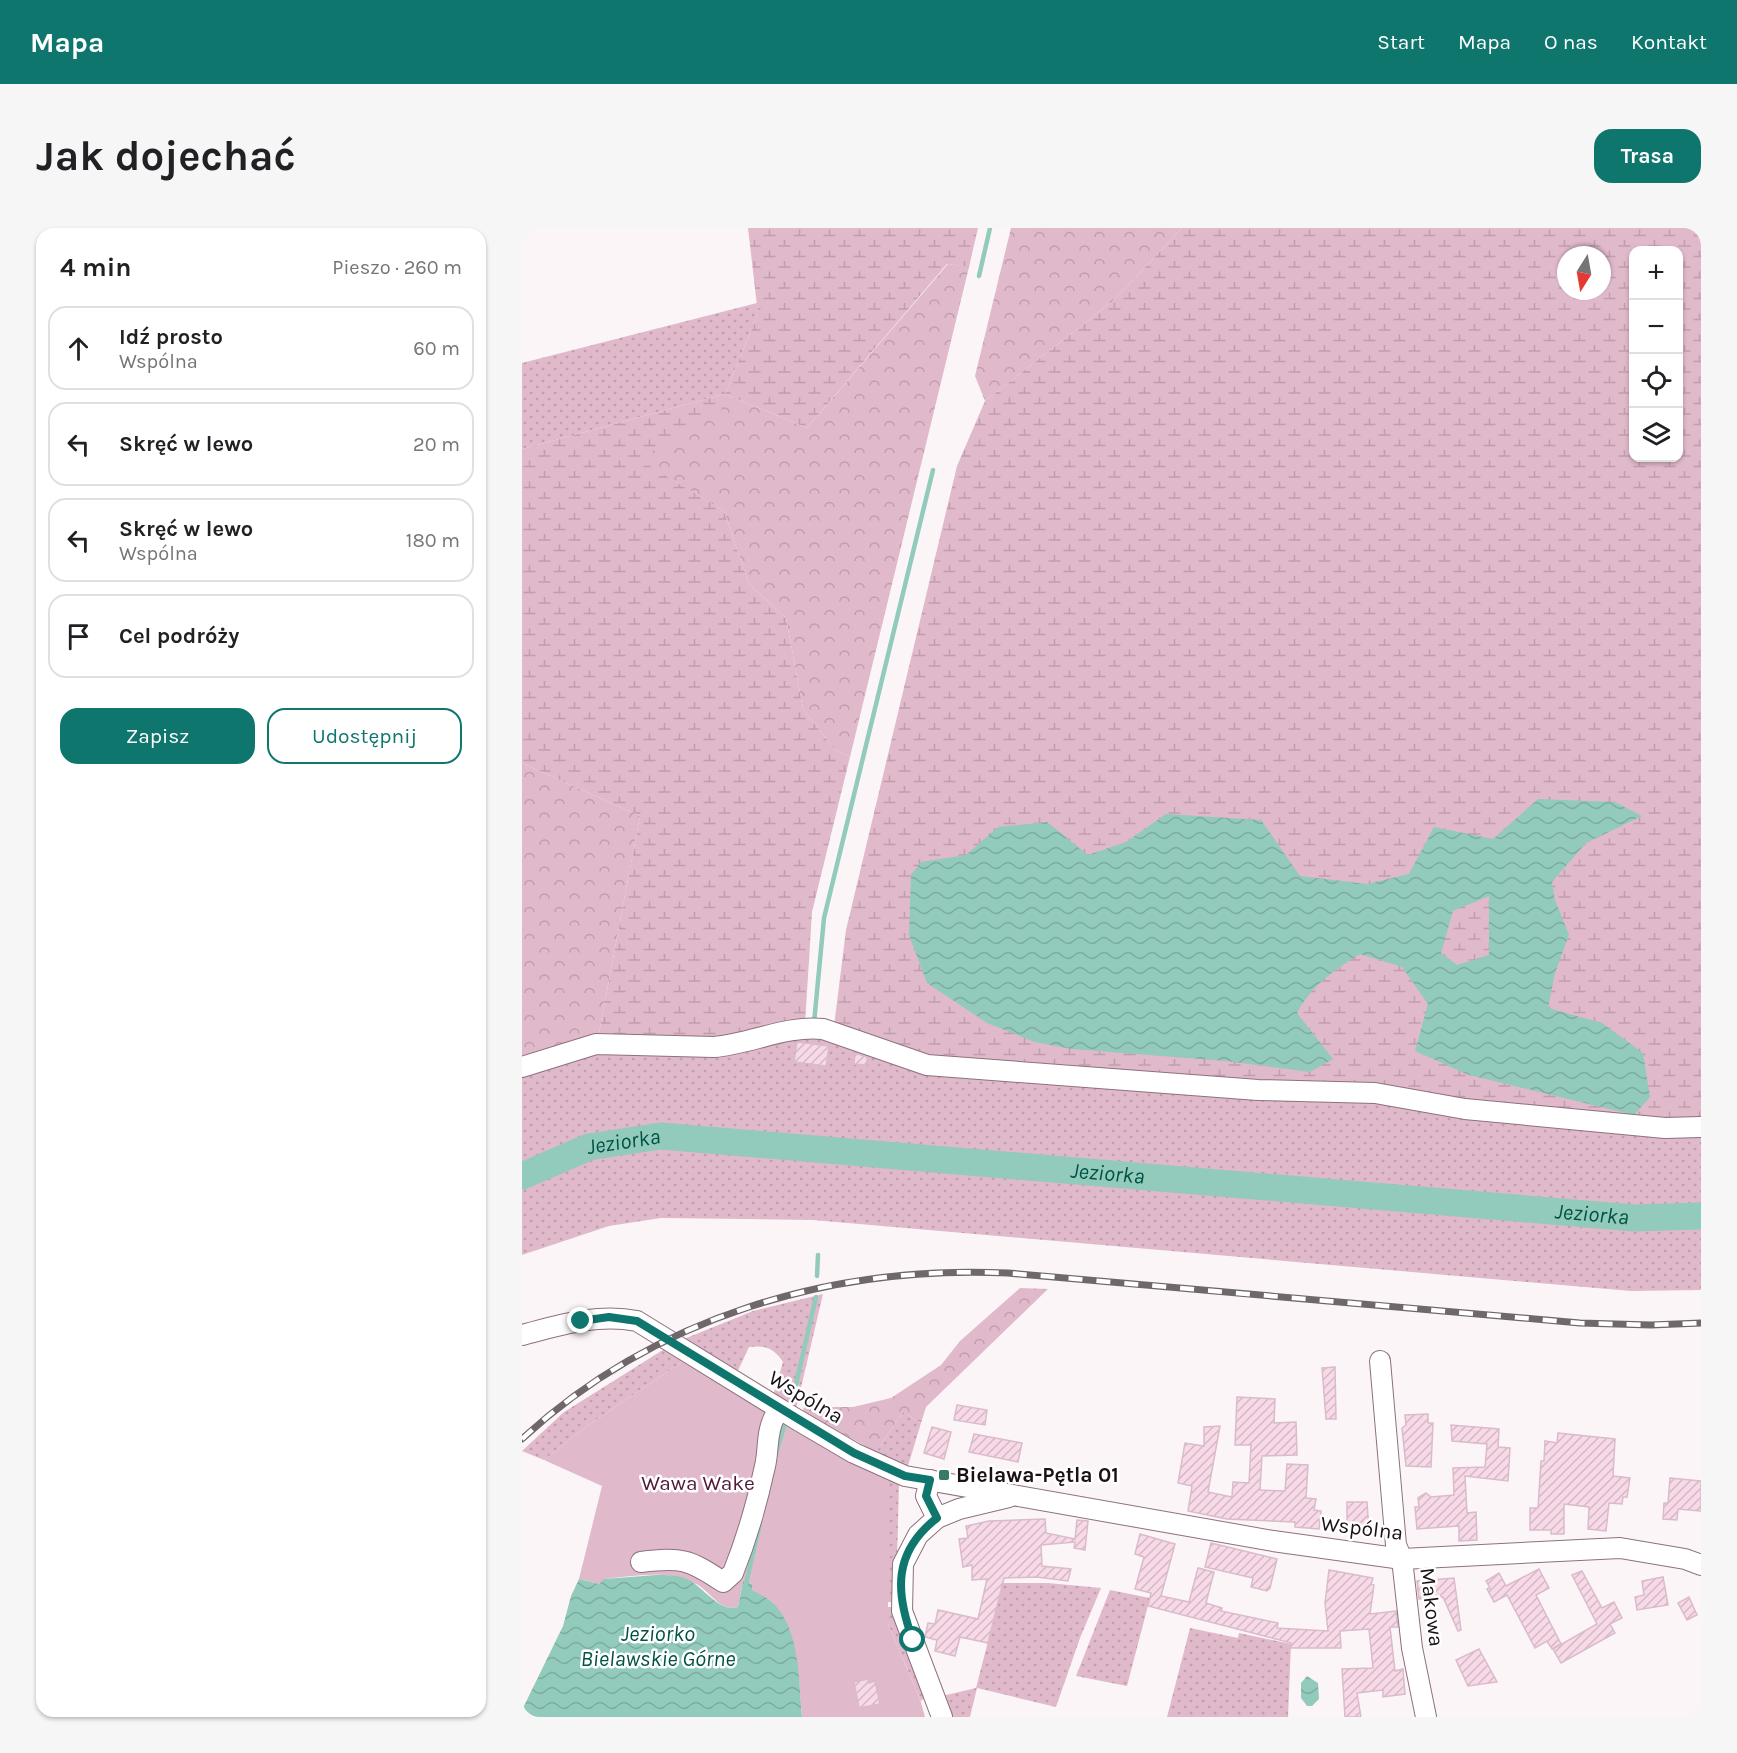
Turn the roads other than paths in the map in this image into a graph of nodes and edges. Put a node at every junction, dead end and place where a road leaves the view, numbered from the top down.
1 (522, 1068) edge
2 (1701, 1127) edge
3 (522, 1335) edge
4 (1380, 1361) dead end
5 (775, 1416) dead end
6 (930, 1480) junction
7 (1018, 1495) junction
8 (937, 1518) junction
9 (1402, 1559) junction
10 (641, 1562) dead end
11 (1701, 1565) edge
12 (942, 1717) edge
13 (1426, 1717) edge

1 - 2 street
3 - 6 street, Wspólna
4 - 9 street, Makowa
5 - 10 street
6 - 7 street, Wspólna
6 - 8 street
7 - 8 street, Wspólna
7 - 9 street, Wspólna
8 - 12 street, Wspólna
9 - 11 street, Wspólna
9 - 13 street, Makowa

